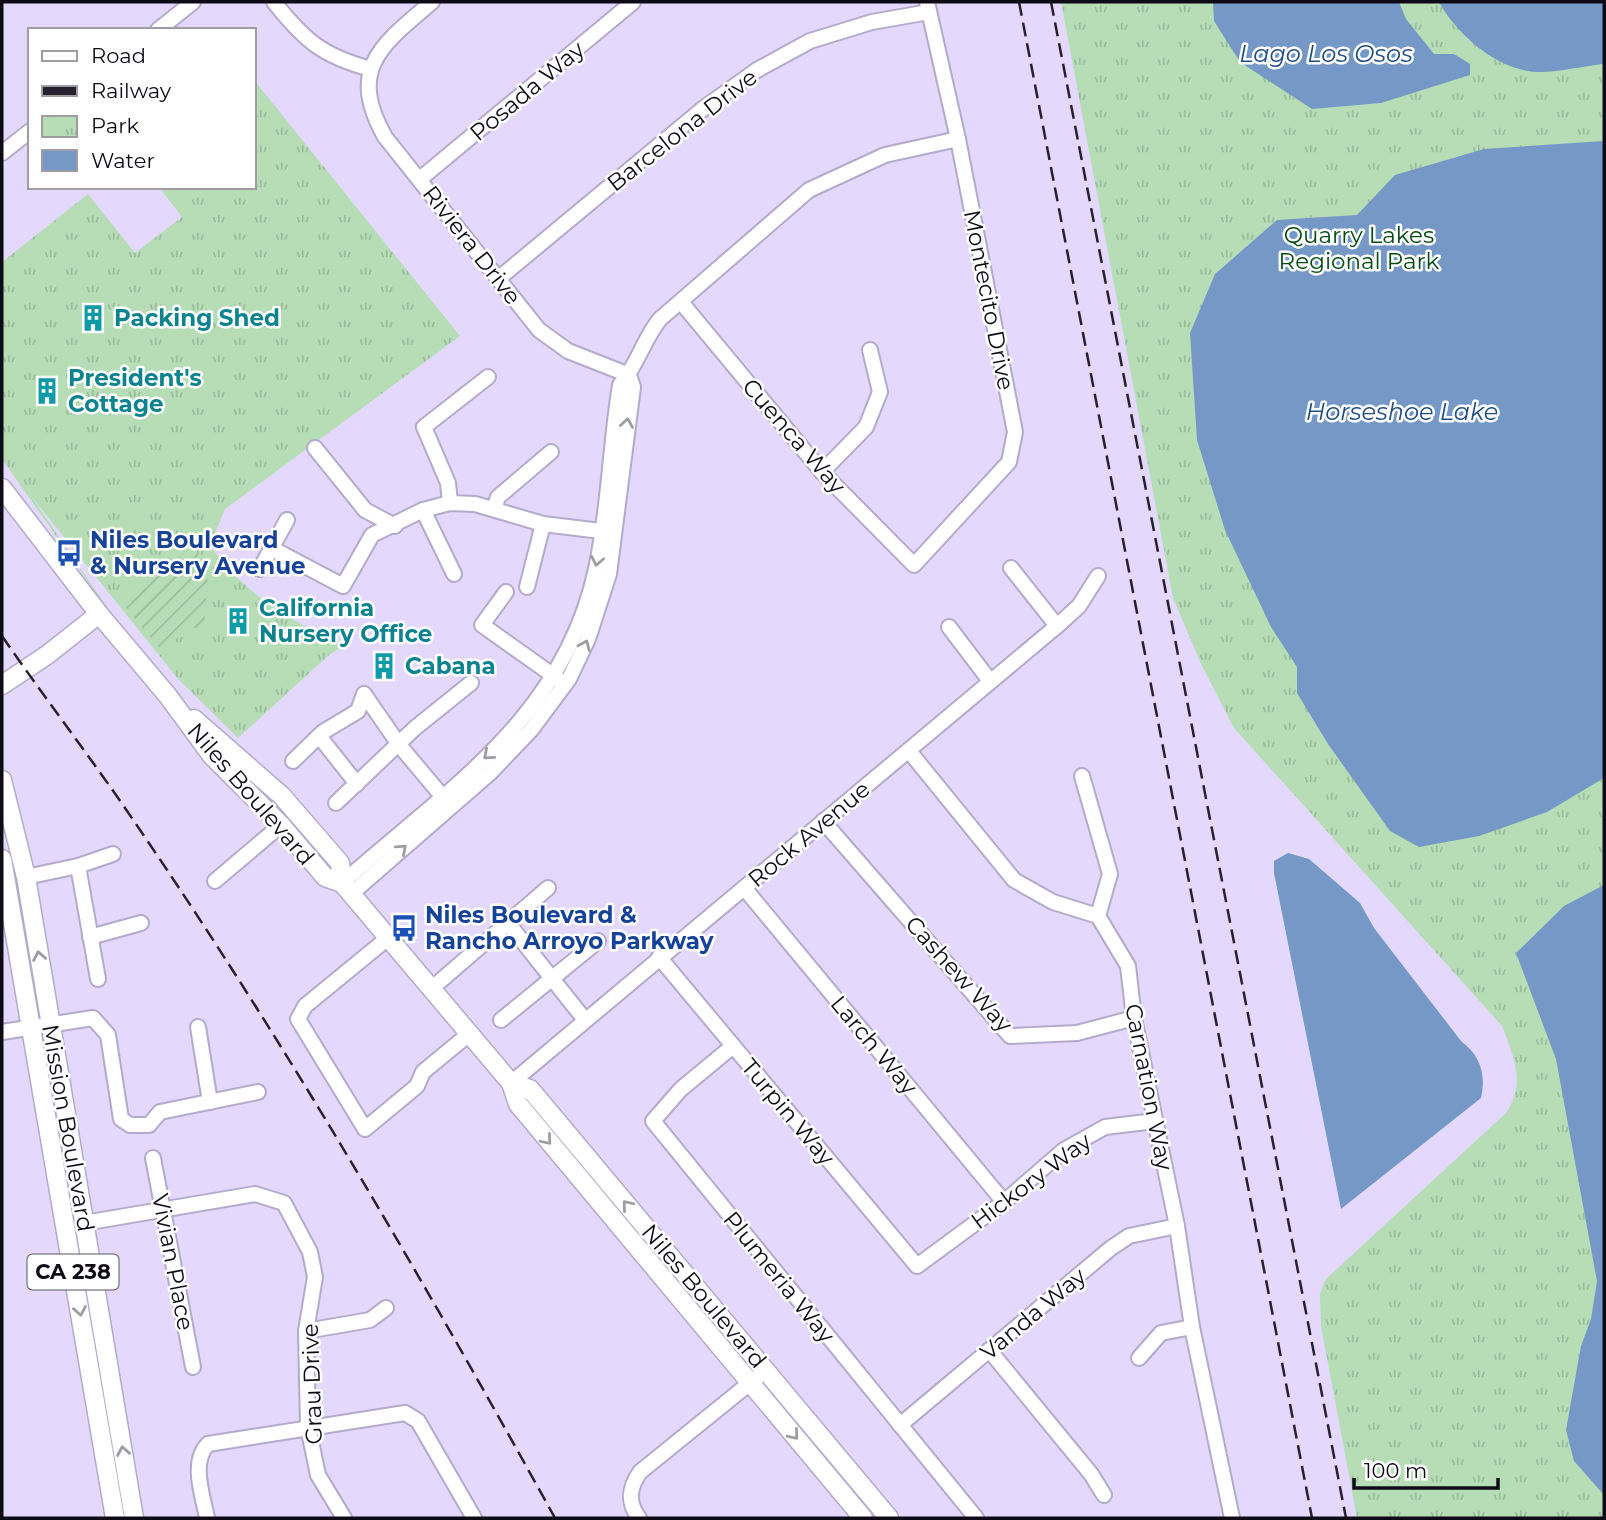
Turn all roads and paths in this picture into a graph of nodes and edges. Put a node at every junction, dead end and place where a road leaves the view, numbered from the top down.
1 (193, 2) edge
2 (274, 2) edge
3 (432, 2) edge
4 (633, 2) edge
5 (928, 7) edge
6 (160, 28) edge
7 (370, 69) junction
8 (28, 133) edge
9 (958, 139) junction
10 (2, 153) edge
11 (420, 179) junction
12 (498, 279) junction
13 (681, 302) junction
14 (870, 350) dead end
15 (629, 375) junction
16 (488, 377) dead end
17 (315, 447) dead end
18 (551, 452) dead end
19 (822, 472) junction
20 (2, 488) edge
21 (450, 503) junction
22 (494, 509) junction
23 (423, 510) junction
24 (287, 520) dead end
25 (543, 524) junction
26 (395, 526) junction
27 (601, 531) junction
28 (271, 548) junction
29 (914, 565) joint
30 (1011, 568) dead end
31 (260, 569) dead end
32 (454, 574) dead end
33 (1098, 576) dead end
34 (527, 587) dead end
35 (506, 592) dead end
36 (99, 614) junction
37 (1057, 626) junction
38 (949, 627) dead end
39 (560, 680) junction
40 (990, 681) junction
41 (471, 683) dead end
42 (2, 685) edge
43 (168, 696) junction
44 (319, 736) junction
45 (400, 746) junction
46 (909, 751) junction
47 (293, 761) dead end
48 (1082, 776) dead end
49 (2, 780) edge
50 (357, 783) junction
51 (446, 801) junction
52 (336, 803) dead end
53 (823, 821) junction
54 (281, 825) junction
55 (113, 854) dead end
56 (2, 859) edge
57 (78, 866) junction
58 (26, 877) junction
59 (215, 881) dead end
60 (346, 888) junction
61 (548, 888) dead end
62 (745, 889) junction
63 (1098, 916) junction
64 (141, 923) dead end
65 (508, 923) junction
66 (90, 937) junction
67 (388, 938) junction
68 (598, 941) dead end
69 (659, 957) junction
70 (552, 978) junction
71 (98, 979) dead end
72 (431, 989) junction
73 (1134, 1018) junction
74 (501, 1020) dead end
75 (585, 1020) junction
76 (50, 1024) junction
77 (32, 1026) junction
78 (198, 1027) dead end
79 (2, 1031) edge
80 (469, 1034) junction
81 (733, 1046) junction
82 (511, 1083) junction
83 (258, 1093) dead end
84 (210, 1102) junction
85 (1155, 1121) junction
86 (153, 1158) dead end
87 (1004, 1202) junction
88 (163, 1211) junction
89 (84, 1223) junction
90 (1177, 1226) junction
91 (917, 1266) joint
92 (386, 1308) dead end
93 (1192, 1327) junction
94 (306, 1331) junction
95 (990, 1351) junction
96 (1139, 1358) dead end
97 (193, 1367) dead end
98 (766, 1370) junction
99 (750, 1382) junction
100 (900, 1425) junction
101 (308, 1427) junction
102 (1104, 1495) dead end
103 (116, 1518) edge
104 (134, 1518) edge
105 (207, 1518) edge
106 (344, 1518) edge
107 (474, 1518) edge
108 (639, 1518) edge
109 (863, 1518) edge
110 (889, 1518) edge
111 (975, 1518) edge
112 (1232, 1518) edge

1 - 6 street
2 - 7 street
3 - 7 street
4 - 11 street, Posada Way
5 - 9 street, Montecito Drive
5 - 12 street, Barcelona Drive
7 - 11 street, Riviera Drive
8 - 10 street
9 - 13 street
9 - 29 street, Montecito Drive
11 - 12 street, Riviera Drive
12 - 15 street, Riviera Drive
13 - 15 street
13 - 19 street, Cuenca Way
14 - 19 street
15 - 27 street
39 -> 15 street
16 - 21 street
17 - 26 street
18 - 22 street
19 - 29 street, Cuenca Way
20 - 36 main road, Niles Boulevard
21 - 22 street
21 - 23 street
22 - 25 street
23 - 26 street
23 - 32 street
24 - 28 street
25 - 27 street
25 - 34 street
26 - 28 street
27 -> 39 street
28 - 31 street
30 - 37 street
33 - 37 street, Rock Avenue
35 - 39 street
36 - 42 main road
36 - 43 main road, Niles Boulevard
37 - 40 street, Rock Avenue
38 - 40 street
39 - 51 street
40 - 46 street, Rock Avenue
41 - 45 street
43 - 54 main road, Niles Boulevard
43 - 60 main road, Niles Boulevard
44 - 45 street
44 - 47 street
44 - 50 street
45 - 50 street
45 - 51 street
46 - 53 street, Rock Avenue
46 - 63 street
48 - 63 street
49 - 58 main road, Mission Boulevard / CA 238
50 - 52 street
51 - 60 street
53 - 62 street, Rock Avenue
53 - 73 street, Cashew Way
54 - 59 street
54 - 60 main road, Niles Boulevard
55 - 57 street
56 - 77 main road, Mission Boulevard / CA 238
57 - 58 street
57 - 66 street
76 -> 58 main road, Mission Boulevard / CA 238
60 - 67 main road, Niles Boulevard
61 - 65 street
62 - 69 street, Rock Avenue
62 - 87 street, Larch Way
63 - 73 street, Carnation Way
64 - 66 street
65 - 70 street
65 - 72 street
66 - 71 street
67 - 72 main road, Niles Boulevard
67 - 80 street
68 - 70 street
69 - 75 street, Rock Avenue
69 - 81 street, Turpin Way
70 - 74 street
70 - 75 street
72 - 80 main road, Niles Boulevard
73 - 85 street, Carnation Way
75 - 82 street, Rock Avenue
76 - 77 street
76 - 84 street
76 - 89 main road, Mission Boulevard / CA 238
77 - 79 street
77 -> 103 main road, Mission Boulevard / CA 238
78 - 84 street
80 - 82 main road, Niles Boulevard
81 - 91 street, Turpin Way
81 - 100 street, Plumeria Way
98 -> 82 main road, Niles Boulevard
82 -> 99 main road, Niles Boulevard
83 - 84 street
85 - 87 street, Hickory Way
85 - 90 street, Carnation Way
86 - 88 street, Vivian Place
87 - 91 street, Hickory Way
88 - 89 street, Grau Drive
88 - 94 street, Grau Drive
88 - 97 street, Vivian Place
104 -> 89 main road, Mission Boulevard / CA 238
90 - 93 street, Carnation Way
90 - 95 street, Vanda Way
92 - 94 street
93 - 96 street
93 - 112 street, Carnation Way
94 - 101 street, Grau Drive
95 - 100 street, Vanda Way
95 - 102 street
98 - 99 street
98 - 110 main road, Niles Boulevard
99 - 108 street
99 -> 109 main road, Niles Boulevard
100 - 111 street, Plumeria Way
101 - 105 street
101 - 106 street, Grau Drive
101 - 107 street

